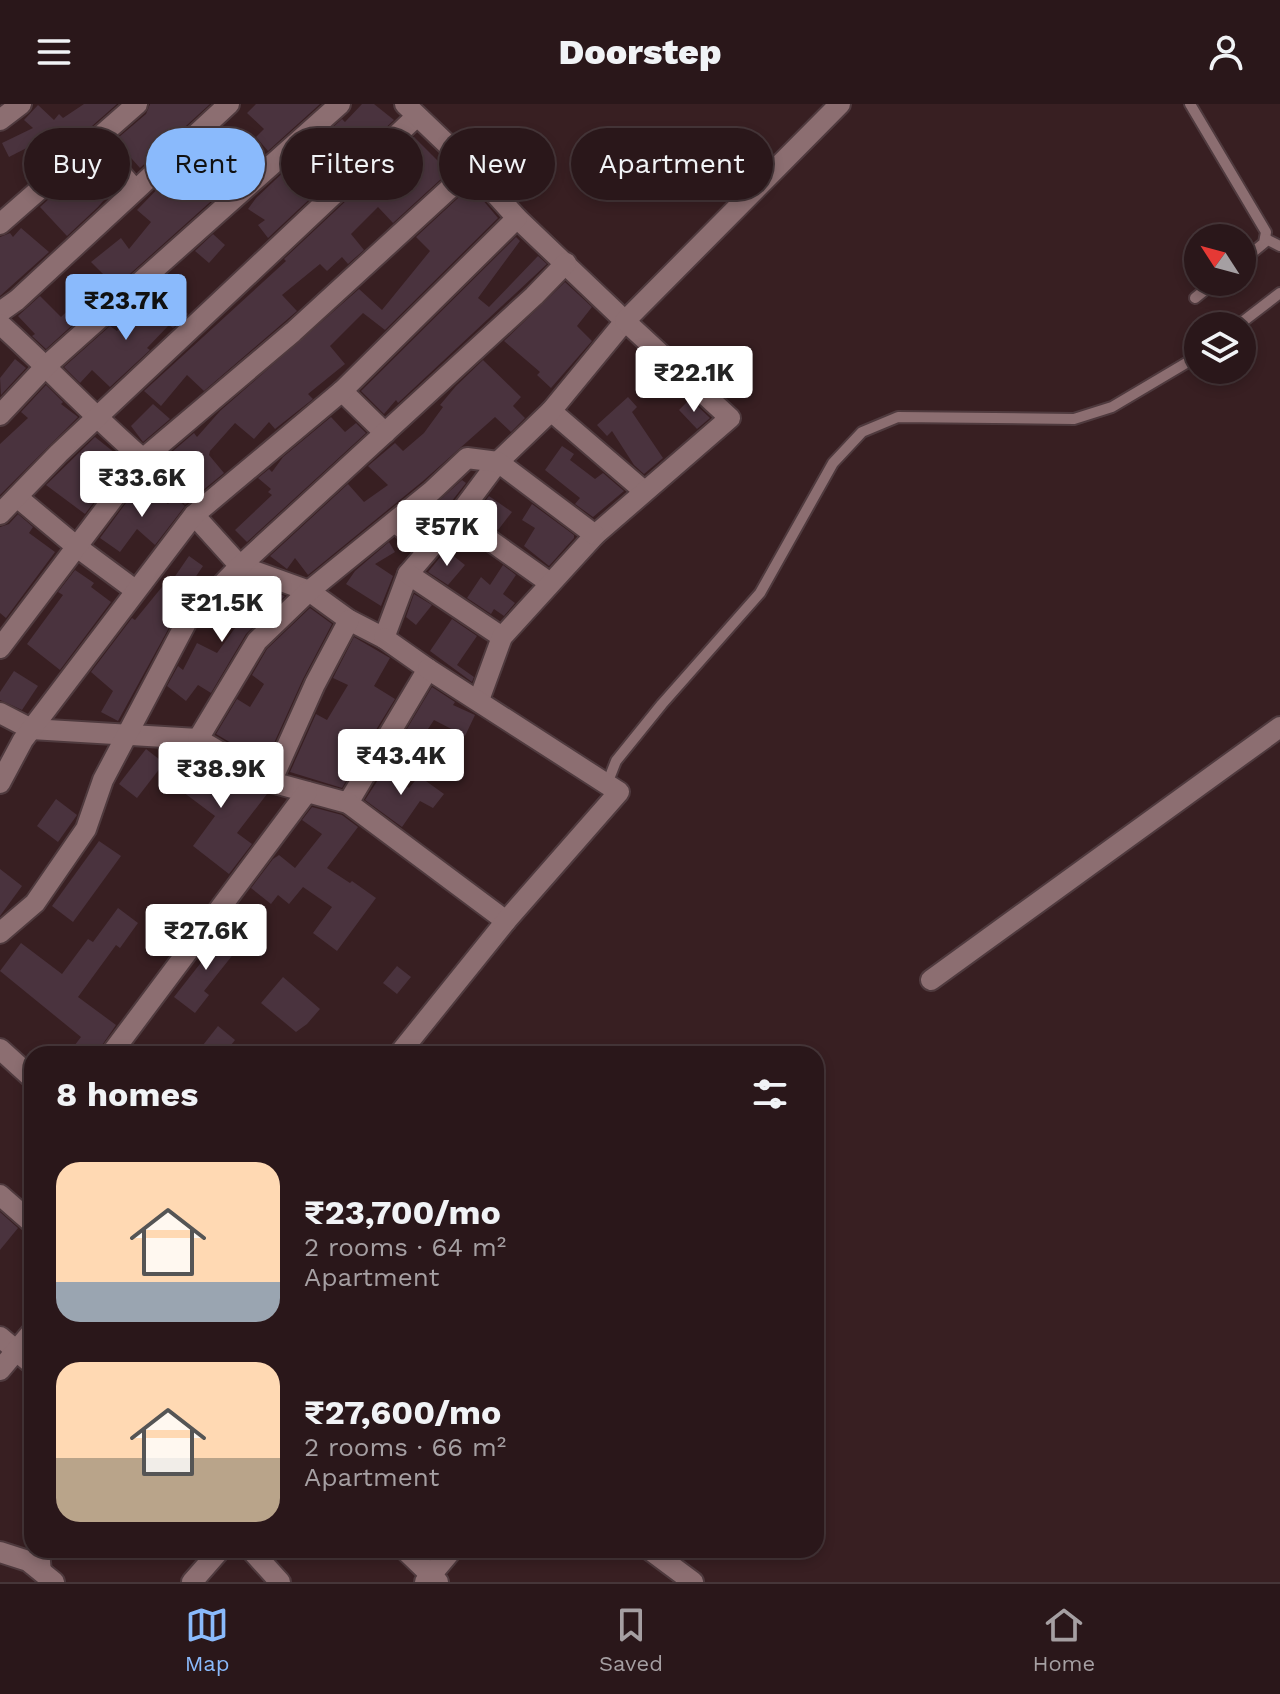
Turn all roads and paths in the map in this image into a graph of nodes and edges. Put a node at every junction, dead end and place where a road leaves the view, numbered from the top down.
1 (21, 104) edge
2 (137, 104) edge
3 (229, 104) edge
4 (340, 104) edge
5 (840, 104) edge
6 (1190, 104) edge
7 (411, 110) edge
8 (0, 120) edge
9 (110, 128) edge
10 (439, 137) edge
11 (130, 184) edge
12 (135, 190) junction
13 (439, 198) edge
14 (28, 200) edge
15 (501, 200) edge
16 (517, 218) junction
17 (0, 224) edge
18 (1266, 239) junction
19 (1280, 246) edge
20 (1256, 248) edge
21 (566, 263) junction
22 (1280, 293) edge
23 (1198, 296) edge
24 (1195, 298) dead end
25 (0, 312) edge
26 (1255, 312) edge
27 (625, 321) junction
28 (0, 324) edge
29 (1184, 364) edge
30 (46, 366) junction
31 (342, 391) junction
32 (551, 411) junction
33 (0, 415) edge
34 (96, 418) junction
35 (385, 433) junction
36 (143, 459) junction
37 (498, 462) junction
38 (644, 491) junction
39 (17, 497) junction
40 (0, 514) edge
41 (194, 515) junction
42 (457, 517) junction
43 (395, 522) junction
44 (595, 535) junction
45 (77, 547) junction
46 (428, 549) junction
47 (240, 566) junction
48 (408, 574) junction
49 (550, 583) junction
50 (135, 590) junction
51 (309, 591) junction
52 (349, 620) junction
53 (502, 637) junction
54 (384, 638) junction
55 (0, 648) edge
56 (428, 669) junction
57 (479, 700) junction
58 (0, 713) edge
59 (1280, 727) edge
60 (31, 729) junction
61 (126, 733) junction
62 (198, 739) junction
63 (271, 782) junction
64 (0, 783) edge
65 (607, 784) junction
66 (307, 792) junction
67 (348, 803) junction
68 (506, 921) junction
69 (0, 933) edge
70 (931, 980) dead end
71 (117, 1046) edge
72 (405, 1046) edge
73 (0, 1049) edge
74 (24, 1071) edge
75 (0, 1195) edge
76 (24, 1216) edge
77 (8, 1344) edge
78 (24, 1357) edge
79 (0, 1370) edge
80 (0, 1552) edge
81 (46, 1558) edge
82 (213, 1558) edge
83 (258, 1558) edge
84 (412, 1558) edge
85 (446, 1558) edge
86 (659, 1558) edge
87 (50, 1578) edge
88 (681, 1579) edge
89 (431, 1580) edge
90 (192, 1582) edge
91 (280, 1582) edge

1 - 8 street
2 - 9 street
3 - 12 street
4 - 30 street
5 - 27 street
6 - 18 lane
7 - 10 street
7 - 34 street
11 - 12 street
12 - 25 street
13 - 36 street
14 - 17 street
15 - 16 street
16 - 21 street
16 - 31 street
18 - 19 lane
18 - 20 lane
21 - 27 street
21 - 35 street
22 - 26 lane
23 - 24 lane
27 - 32 street
27 - 38 street
28 - 30 street
29 - 65 lane
30 - 33 street
30 - 34 street
31 - 35 street
31 - 41 street
32 - 37 street
32 - 38 street
34 - 36 street
34 - 39 street
35 - 47 street
36 - 45 street
37 - 42 street
37 - 43 street
37 - 44 street
38 - 44 street
39 - 40 street
39 - 45 street
41 - 47 street
41 - 50 street
42 - 46 street
42 - 49 street
43 - 46 street
43 - 51 street
44 - 49 street
45 - 50 street
45 - 55 street
46 - 48 street
47 - 51 street
47 - 61 street
48 - 53 street
48 - 54 street
49 - 53 street
50 - 60 street
51 - 52 street
51 - 62 street
52 - 54 street
52 - 63 street
53 - 57 street
54 - 56 street
56 - 57 street
56 - 67 street
57 - 65 street
58 - 60 street
59 - 70 street
60 - 61 street
60 - 64 street
61 - 62 street
61 - 69 street
62 - 63 street
63 - 66 street
65 - 68 street
66 - 67 street
66 - 71 street
67 - 68 street
68 - 72 street
73 - 74 street
75 - 76 street
77 - 78 street
77 - 79 street
80 - 87 street
81 - 87 lane
82 - 90 street
83 - 91 street
84 - 89 street
85 - 89 street
86 - 88 street

